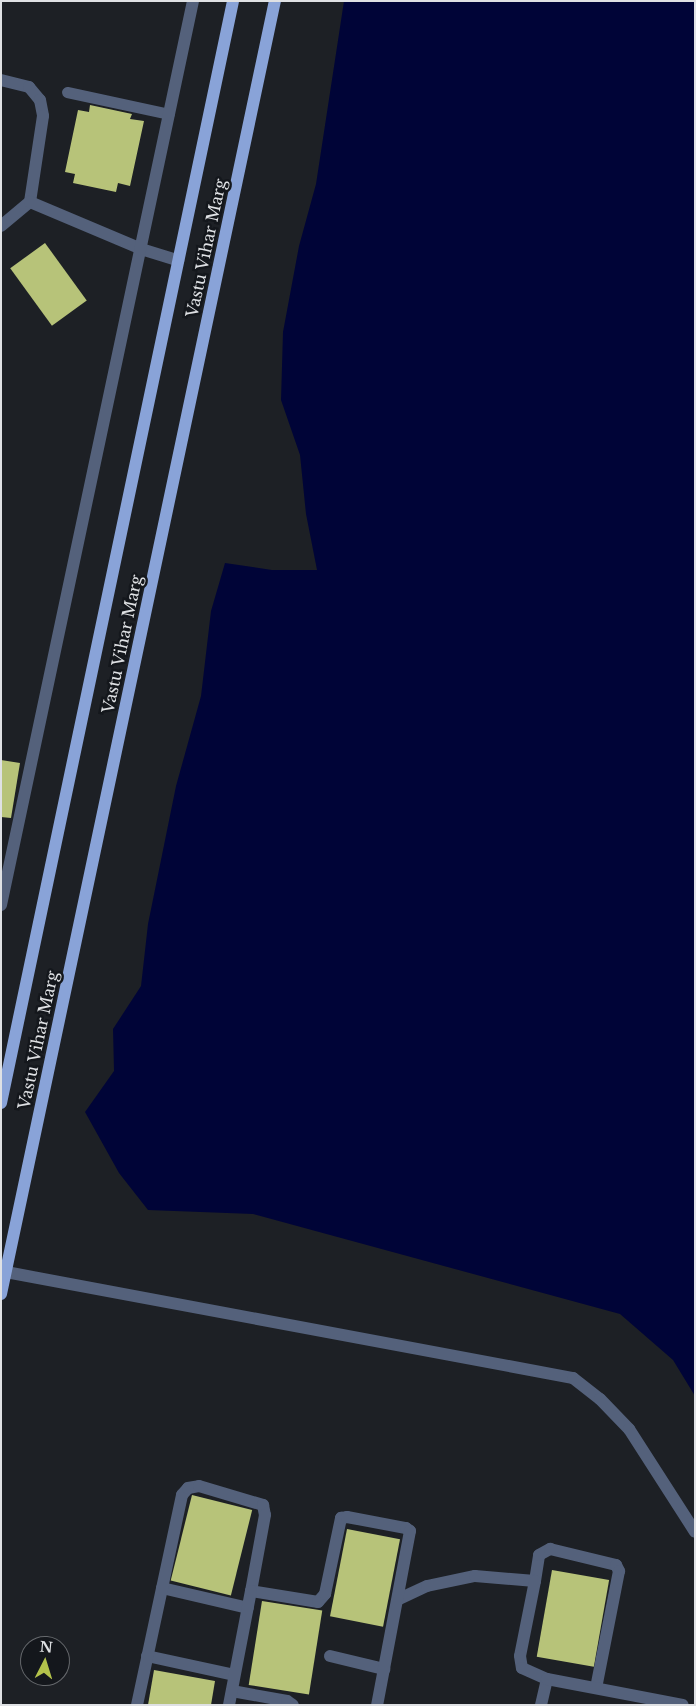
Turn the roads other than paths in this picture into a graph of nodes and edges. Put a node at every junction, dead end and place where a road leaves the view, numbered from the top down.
1 (193, 1) edge
2 (233, 1) edge
3 (274, 1) edge
4 (1, 80) edge
5 (67, 92) dead end
6 (169, 114) junction
7 (30, 202) junction
8 (1, 226) edge
9 (141, 249) junction
10 (178, 260) junction
11 (1, 905) edge
12 (1, 1103) edge
13 (6, 1272) junction
14 (1, 1294) edge
15 (695, 1532) edge
16 (534, 1581) junction
17 (162, 1588) junction
18 (251, 1591) junction
19 (399, 1599) junction
20 (248, 1608) junction
21 (147, 1656) junction
22 (330, 1656) dead end
23 (384, 1669) junction
24 (234, 1676) junction
25 (547, 1679) junction
26 (596, 1688) junction
27 (232, 1691) junction
28 (137, 1705) edge
29 (229, 1705) edge
30 (292, 1705) edge
31 (377, 1705) edge
32 (541, 1705) edge
33 (683, 1705) edge

1 - 6 street
2 - 10 main road, Vastu Vihar Marg
3 - 13 main road, Vastu Vihar Marg
4 - 7 street
5 - 6 lane
6 - 9 street
7 - 8 street
7 - 9 street
9 - 10 street
9 - 11 street
10 - 12 main road, Vastu Vihar Marg
13 - 14 main road, Vastu Vihar Marg
13 - 15 street
16 - 19 street
16 - 25 street
16 - 26 street
17 - 18 street
17 - 20 street
17 - 21 street
18 - 19 street
18 - 20 street
19 - 23 street
20 - 24 street
21 - 24 street
21 - 28 street
22 - 23 street
23 - 31 street
24 - 27 street
25 - 26 street
25 - 32 street
26 - 33 street
27 - 29 street
27 - 30 street

